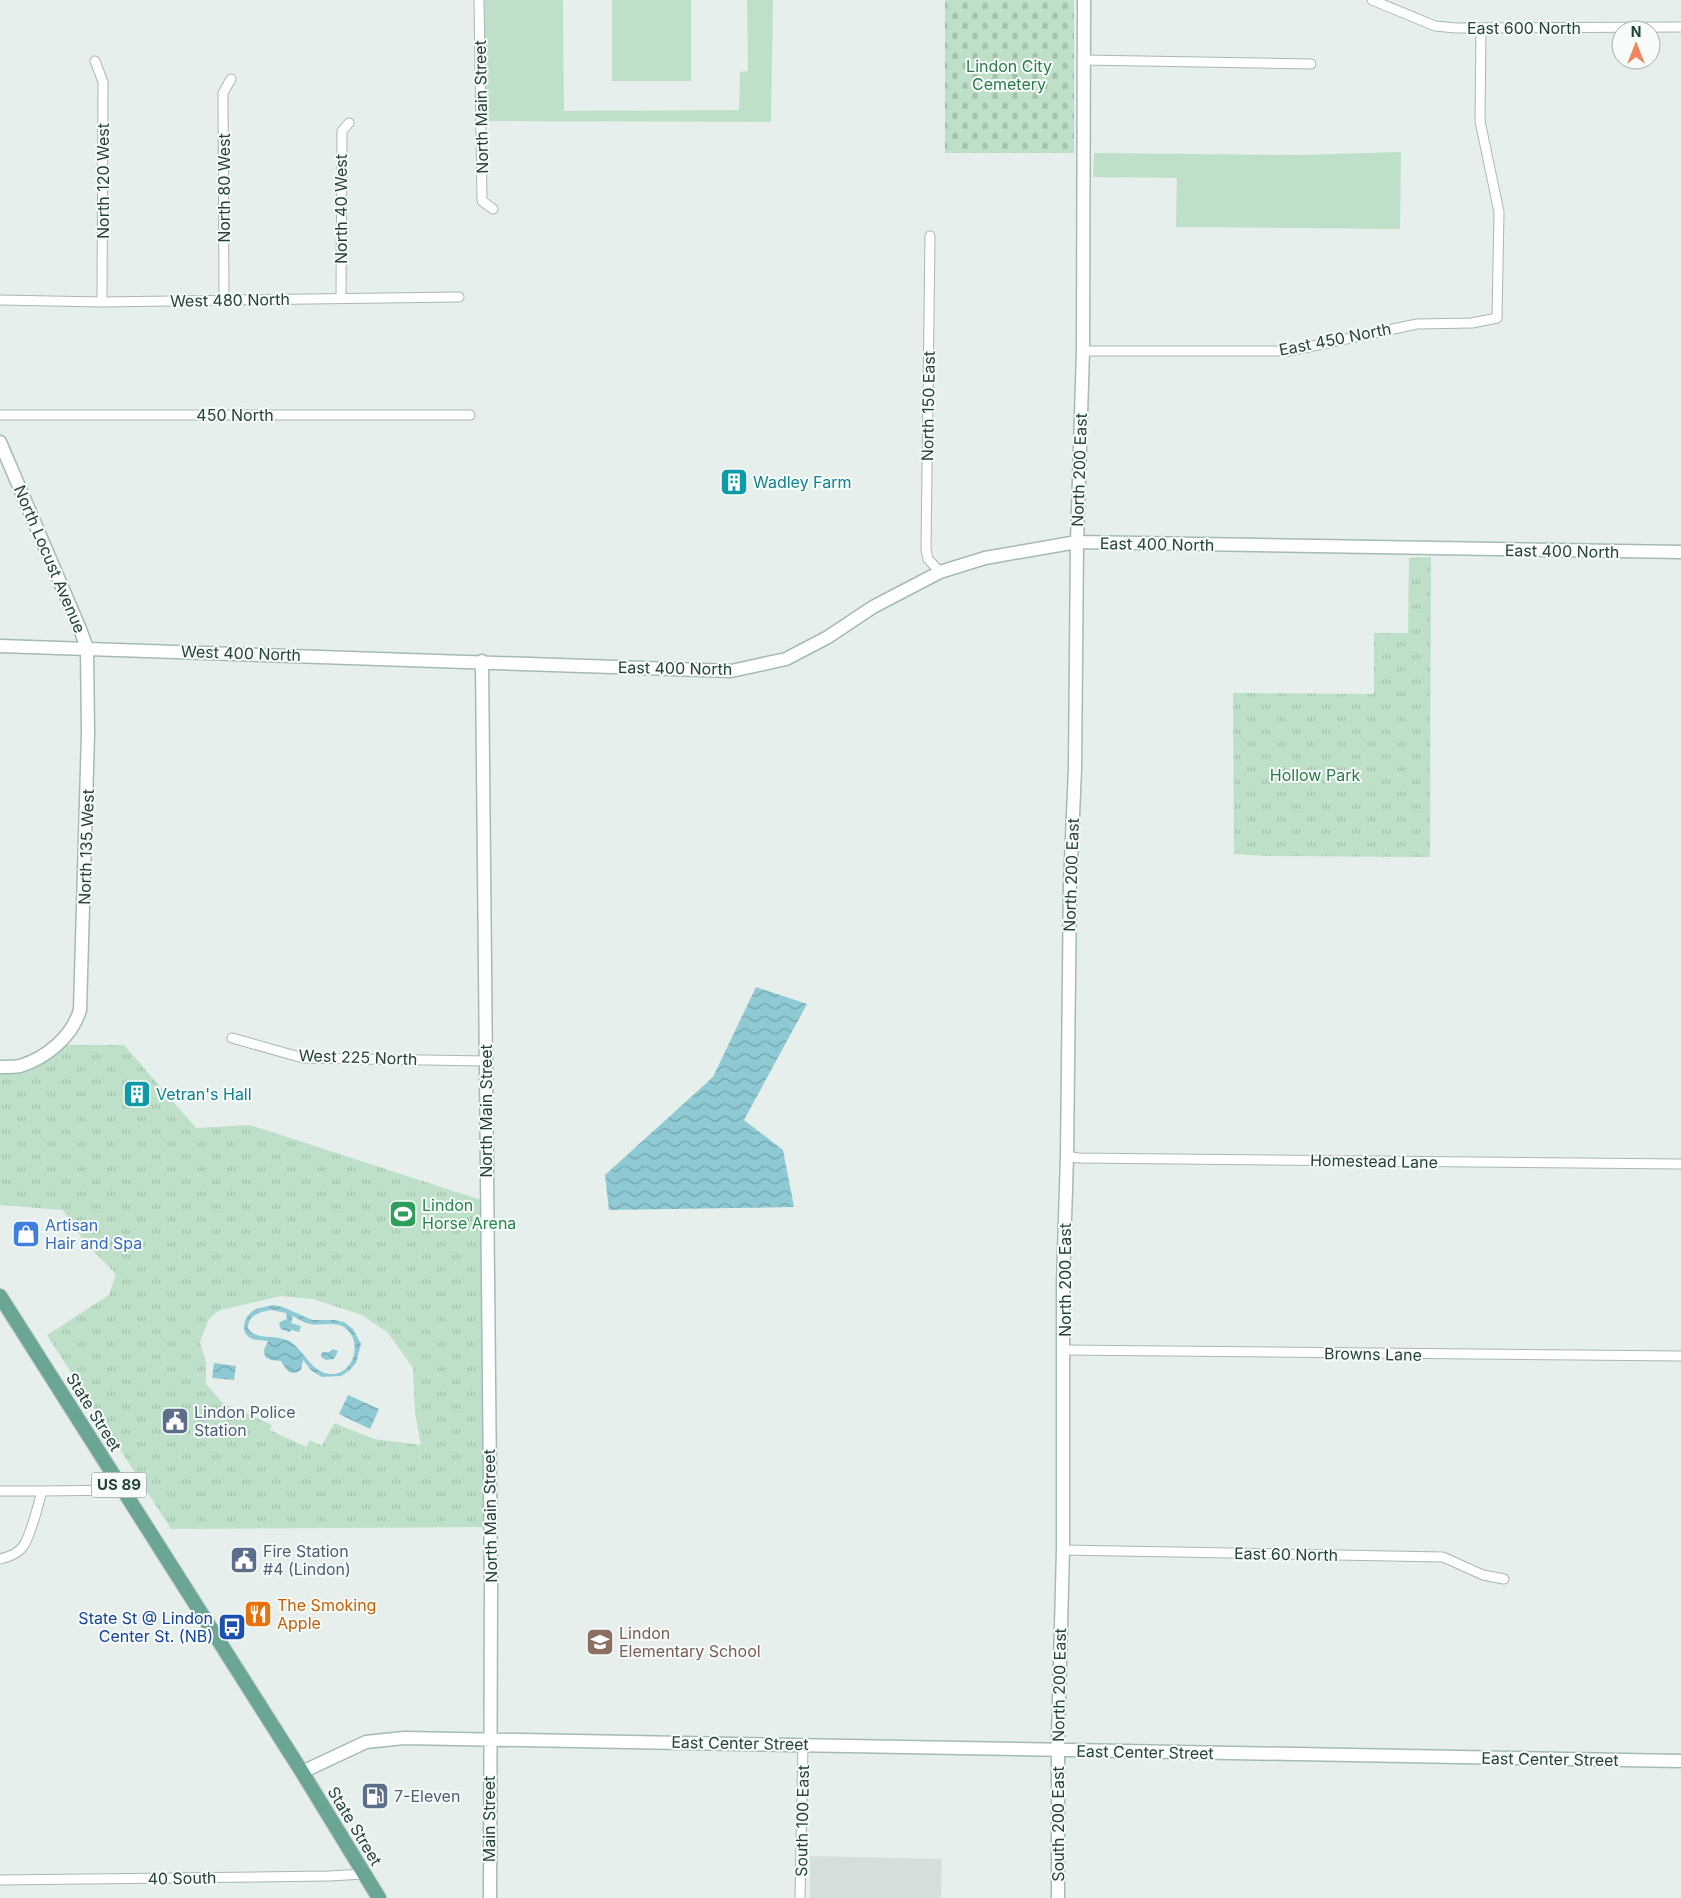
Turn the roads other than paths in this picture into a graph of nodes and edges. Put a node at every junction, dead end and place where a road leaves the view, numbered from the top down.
1 (479, 0) edge
2 (1084, 0) edge
3 (1372, 0) edge
4 (1681, 27) edge
5 (1481, 28) junction
6 (1083, 60) junction
7 (95, 61) dead end
8 (1311, 64) dead end
9 (231, 79) dead end
10 (349, 123) dead end
11 (493, 209) dead end
12 (930, 236) dead end
13 (459, 297) dead end
14 (341, 298) junction
15 (0, 300) edge
16 (224, 300) junction
17 (102, 302) junction
18 (1083, 351) junction
19 (0, 415) edge
20 (470, 415) dead end
21 (0, 442) edge
22 (1077, 542) junction
23 (1681, 552) edge
24 (940, 572) junction
25 (0, 646) edge
26 (86, 648) junction
27 (482, 662) junction
28 (232, 1038) dead end
29 (486, 1061) junction
30 (0, 1067) edge
31 (1067, 1156) junction
32 (1681, 1164) edge
33 (0, 1296) edge
34 (1064, 1350) junction
35 (1681, 1356) edge
36 (123, 1490) junction
37 (0, 1491) edge
38 (42, 1491) junction
39 (1063, 1550) junction
40 (0, 1558) edge
41 (1504, 1579) dead end
42 (489, 1740) junction
43 (803, 1744) junction
44 (1058, 1750) junction
45 (1681, 1761) edge
46 (302, 1772) junction
47 (364, 1874) junction
48 (0, 1880) edge
49 (379, 1898) edge
50 (490, 1898) edge
51 (800, 1898) edge
52 (1058, 1898) edge

1 - 11 street, North Main Street
2 - 6 street, North 200 East
3 - 5 street, East 600 North
4 - 5 street, East 600 North
5 - 18 street, East 450 North
6 - 8 street
6 - 18 street, North 200 East
7 - 17 street, North 120 West
9 - 16 street, North 80 West
10 - 14 street, North 40 West
12 - 24 street, North 150 East
13 - 14 street, West 480 North
14 - 16 street, West 480 North
15 - 17 street, West 480 North
16 - 17 street, West 480 North
18 - 22 street, North 200 East
19 - 20 street, 450 North
21 - 26 street, North Locust Avenue
22 - 23 street, East 400 North
22 - 24 street, East 400 North
22 - 31 street, North 200 East
24 - 27 street, East 400 North
25 - 26 street, West 400 North
26 - 27 street, West 400 North
26 - 30 street, North 135 West
27 - 29 street, North Main Street
28 - 29 street, West 225 North
29 - 42 street, North Main Street
31 - 32 street, Homestead Lane
31 - 34 street, North 200 East
33 - 36 main road, State Street / US 89
34 - 35 street, Browns Lane
34 - 39 street, North 200 East
36 - 38 street
36 - 46 main road, State Street / US 89
37 - 38 street
38 - 40 street
39 - 41 street, East 60 North
39 - 44 street, North 200 East
42 - 43 street, East Center Street
42 - 46 street, East Center Street
42 - 50 street, Main Street
43 - 44 street, East Center Street
43 - 51 street, South 100 East
44 - 45 street, East Center Street
44 - 52 street, South 200 East
46 - 47 main road, State Street / US 89
47 - 48 street, 40 South
47 - 49 main road, State Street / US 89

